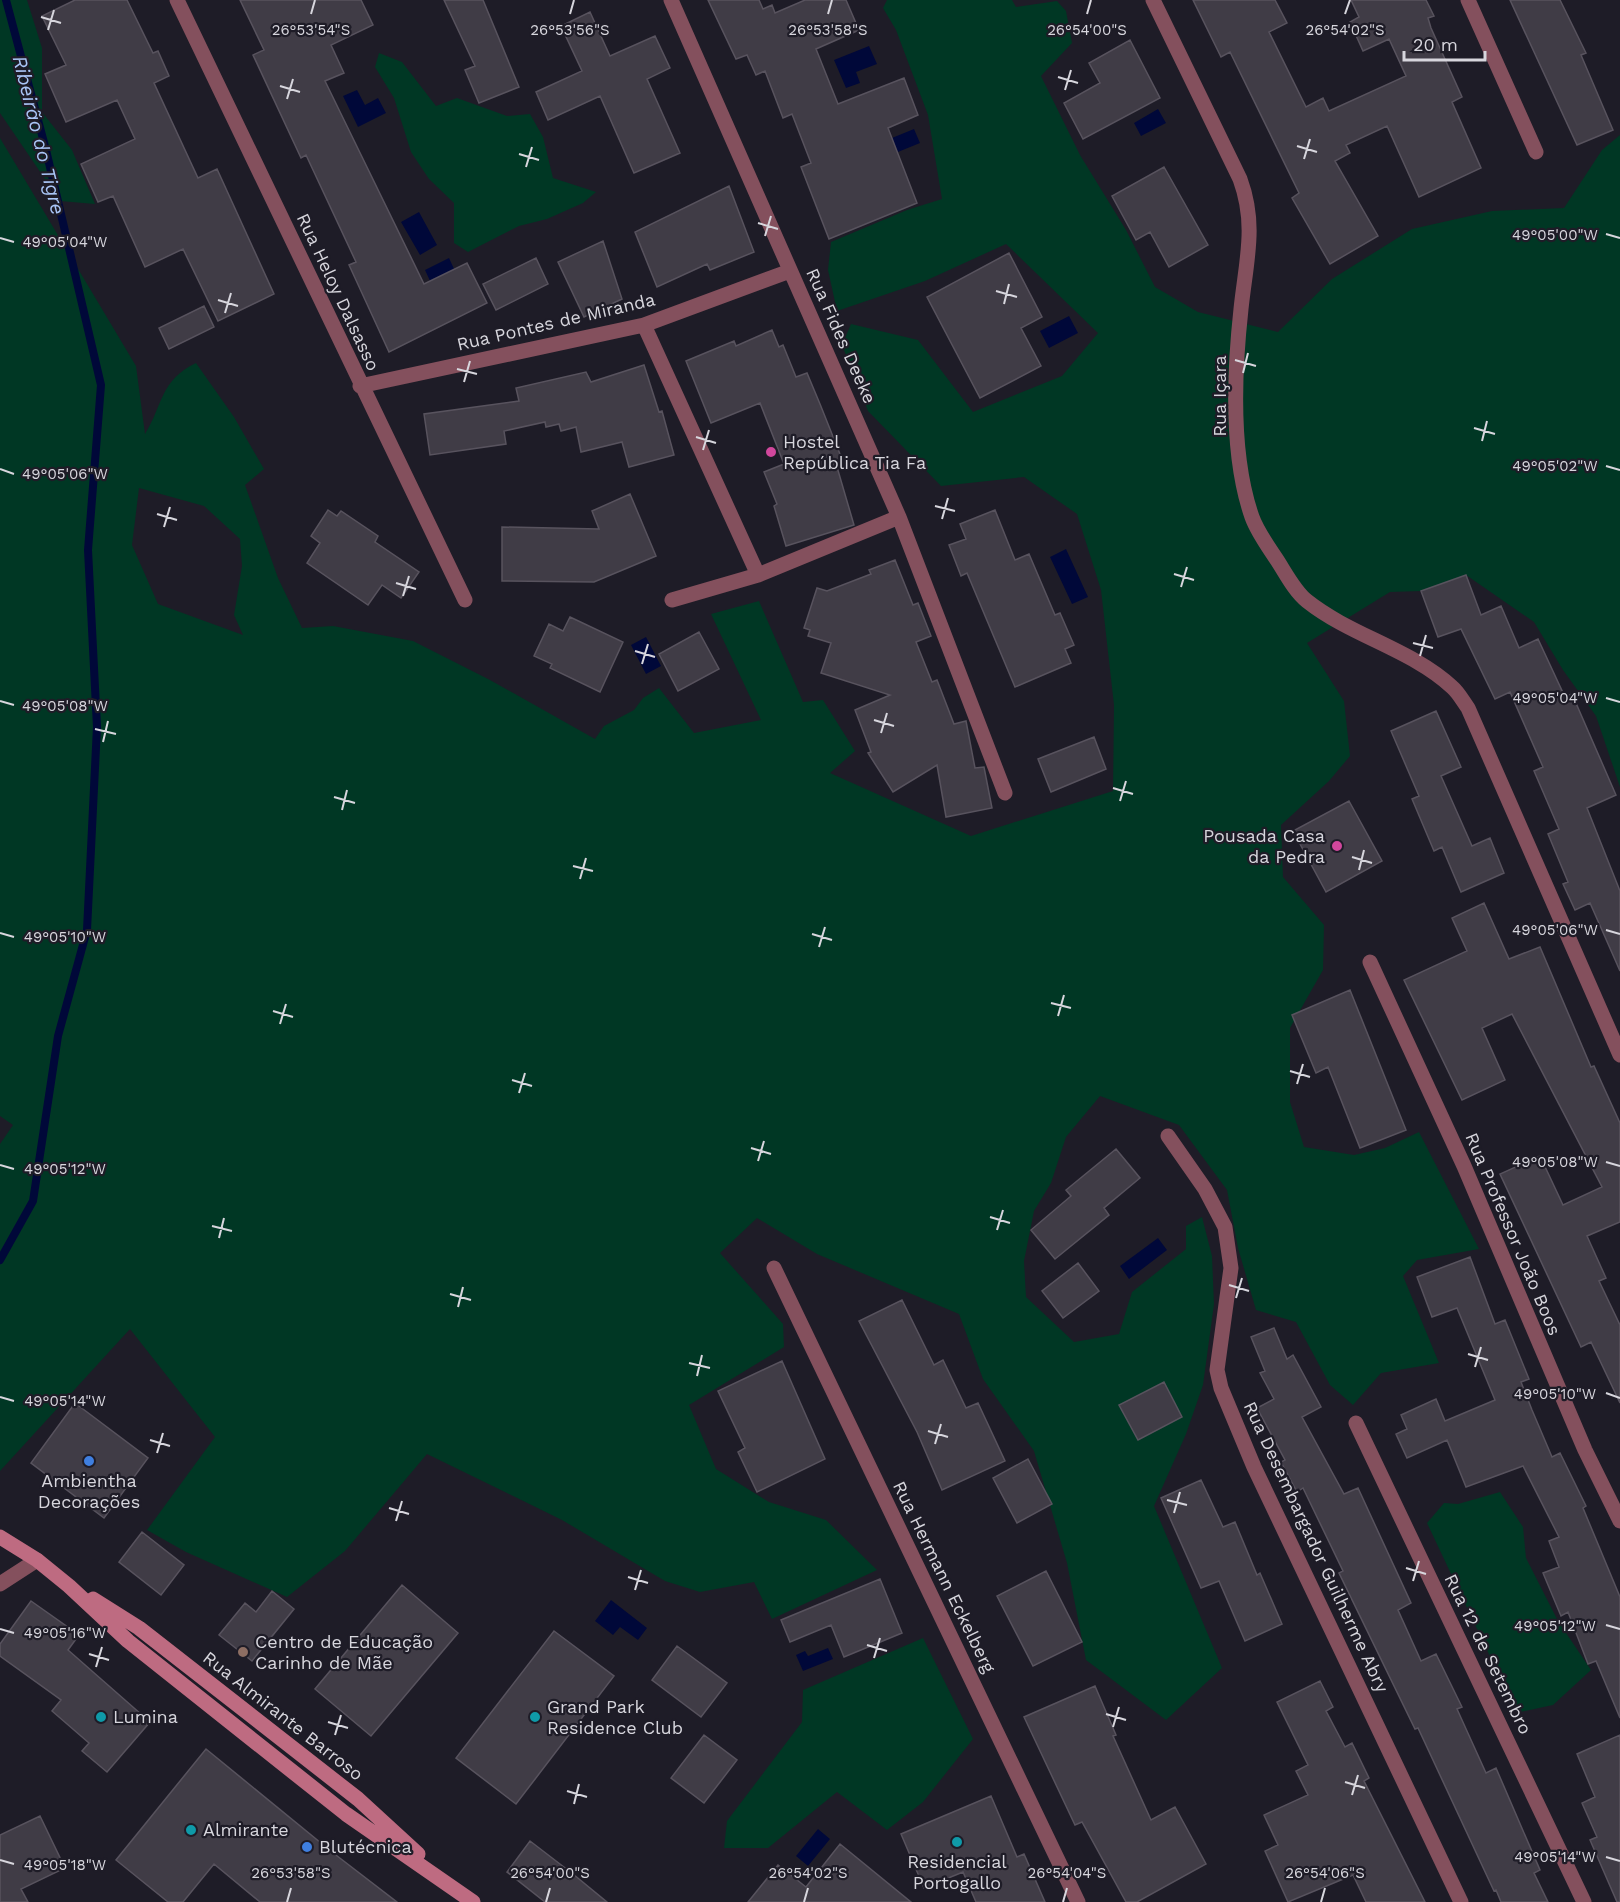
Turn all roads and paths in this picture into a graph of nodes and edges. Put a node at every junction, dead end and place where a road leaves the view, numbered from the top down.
1 (177, 0) edge
2 (671, 0) edge
3 (1153, 0) edge
4 (1468, 0) edge
5 (1536, 152) dead end
6 (790, 271) junction
7 (644, 325) junction
8 (360, 386) junction
9 (899, 517) junction
10 (758, 574) junction
11 (465, 600) dead end
12 (672, 600) dead end
13 (1005, 793) dead end
14 (1370, 962) dead end
15 (1620, 1055) edge
16 (1168, 1136) dead end
17 (774, 1268) dead end
18 (1356, 1423) dead end
19 (1620, 1521) edge
20 (0, 1537) edge
21 (37, 1560) junction
22 (0, 1584) edge
23 (467, 1898) edge
24 (1078, 1902) edge
25 (1461, 1902) edge
26 (1584, 1902) edge

1 - 8 street, Rua Heloy Dalsasso
2 - 6 street, Rua Fides Deeke
3 - 15 street, Rua Içara
4 - 5 street
6 - 7 street, Rua Pontes de Miranda
6 - 9 street, Rua Fides Deeke
7 - 8 street, Rua Pontes de Miranda
7 - 10 street
8 - 11 street, Rua Heloy Dalsasso
9 - 10 street
9 - 13 street, Rua Fides Deeke
10 - 12 street
14 - 19 street, Rua Professor João Boos
16 - 25 street, Rua Desembargador Guilherme Abry
17 - 24 street, Rua Hermann Eckelberg
18 - 26 street, Rua 12 de Setembro
20 - 21 main road, Rua Almirante Barroso
21 - 22 street
21 - 23 main road, Rua Almirante Barroso

